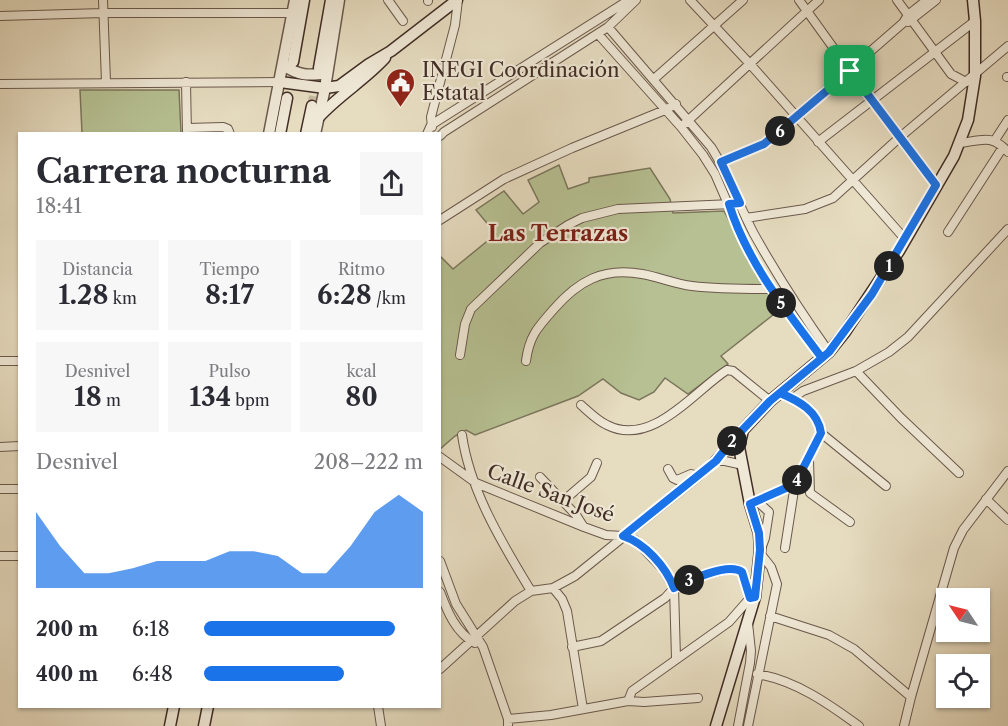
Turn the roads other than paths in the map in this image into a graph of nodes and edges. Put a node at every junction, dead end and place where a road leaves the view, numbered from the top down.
1 (103, 0) edge
2 (295, 0) edge
3 (304, 0) edge
4 (331, 0) edge
5 (339, 0) edge
6 (388, 0) edge
7 (457, 0) edge
8 (629, 0) edge
9 (636, 0) edge
10 (690, 0) edge
11 (743, 0) edge
12 (799, 0) edge
13 (819, 0) edge
14 (897, 0) edge
15 (927, 0) edge
16 (936, 0) edge
17 (973, 0) edge
18 (807, 10) junction
19 (104, 13) junction
20 (293, 13) junction
21 (0, 16) edge
22 (908, 20) junction
23 (403, 21) dead end
24 (975, 21) junction
25 (712, 26) junction
26 (608, 27) junction
27 (598, 34) junction
28 (1008, 46) edge
29 (391, 51) junction
30 (935, 52) junction
31 (288, 63) junction
32 (750, 64) junction
33 (323, 70) junction
34 (850, 71) junction
35 (654, 79) junction
36 (970, 79) junction
37 (106, 82) junction
38 (186, 82) junction
39 (280, 82) junction
40 (0, 84) edge
41 (325, 88) junction
42 (287, 98) dead end
43 (873, 101) junction
44 (676, 104) junction
45 (312, 106) tunnel mouth
46 (665, 110) junction
47 (319, 117) junction
48 (796, 117) junction
49 (690, 120) junction
50 (1008, 120) edge
51 (681, 127) junction
52 (432, 129) edge
53 (187, 131) edge
54 (229, 131) edge
55 (269, 132) edge
56 (280, 132) edge
57 (306, 132) edge
58 (315, 132) edge
59 (441, 135) edge
60 (899, 138) junction
61 (995, 140) junction
62 (818, 142) junction
63 (961, 143) junction
64 (1006, 150) edge
65 (721, 162) junction
66 (852, 181) junction
67 (936, 185) junction
68 (740, 203) junction
69 (729, 204) junction
70 (746, 218) junction
71 (441, 219) edge
72 (1008, 230) edge
73 (948, 231) dead end
74 (905, 239) junction
75 (770, 289) junction
76 (460, 355) dead end
77 (825, 355) junction
78 (0, 361) edge
79 (18, 361) edge
80 (526, 362) dead end
81 (856, 371) junction
82 (780, 393) junction
83 (793, 398) junction
84 (770, 401) junction
85 (581, 405) dead end
86 (743, 430) junction
87 (821, 433) junction
88 (462, 435) dead end
89 (18, 446) edge
90 (0, 447) edge
91 (809, 457) junction
92 (441, 458) edge
93 (716, 461) junction
94 (597, 463) dead end
95 (742, 465) junction
96 (668, 469) dead end
97 (959, 473) dead end
98 (699, 476) junction
99 (1007, 476) edge
100 (540, 477) dead end
101 (476, 483) junction
102 (795, 484) junction
103 (886, 486) dead end
104 (0, 489) edge
105 (18, 489) edge
106 (986, 499) junction
107 (563, 501) junction
108 (753, 503) junction
109 (1008, 520) edge
110 (850, 522) dead end
111 (584, 527) junction
112 (623, 536) junction
113 (785, 548) dead end
114 (760, 552) junction
115 (0, 556) edge
116 (18, 556) edge
117 (441, 564) edge
118 (553, 588) junction
119 (674, 588) junction
120 (531, 591) junction
121 (441, 594) edge
122 (752, 598) junction
123 (770, 616) junction
124 (748, 622) junction
125 (474, 638) junction
126 (572, 647) junction
127 (676, 658) junction
128 (441, 668) edge
129 (757, 674) junction
130 (911, 697) junction
131 (698, 698) dead end
132 (628, 701) junction
133 (174, 708) edge
134 (208, 708) edge
135 (378, 708) edge
136 (584, 709) junction
137 (551, 715) junction
138 (508, 723) edge
139 (170, 726) edge
140 (204, 726) edge
141 (381, 726) edge
142 (551, 726) edge
143 (716, 726) edge
144 (738, 726) edge
145 (748, 726) edge
146 (859, 726) edge
147 (904, 726) edge

1 - 19 street
2 - 20 main road
3 - 31 main road
4 - 33 main road
5 - 33 main road
6 - 23 street
7 - 29 main road
7 - 52 street
8 - 52 street
9 - 26 street
10 - 25 street
11 - 25 street
12 - 18 street
13 - 18 street
14 - 22 street
15 - 22 street
16 - 22 street
17 - 24 main road
18 - 32 street
18 - 34 street
19 - 20 street
19 - 21 street
19 - 37 street
20 - 31 main road
22 - 30 street
22 - 34 street
24 - 30 street
24 - 36 main road
25 - 32 street
25 - 35 street
26 - 27 street
26 - 35 street
27 - 46 street
27 - 59 street
28 - 36 street
29 - 41 main road
29 - 47 main road
30 - 36 street
30 - 43 street
31 - 33 main road
31 - 39 main road
32 - 48 street
32 - 49 street
33 - 41 main road
34 - 43 street
34 - 48 street
35 - 44 street
36 - 60 street
36 - 63 main road
37 - 38 street
37 - 40 street
38 - 39 street
38 - 53 street
39 - 41 main road
39 - 55 main road
41 - 47 main road
42 - 56 main road
43 - 60 street
43 - 62 street
44 - 46 street
44 - 49 street
45 - 57 main road
46 - 51 street
46 - 71 street
47 - 58 main road
48 - 62 street
48 - 65 street
49 - 51 street
49 - 65 street
50 - 61 street
51 - 69 street
53 - 54 street
60 - 66 street
60 - 67 street
61 - 63 street
61 - 64 street
62 - 66 street
63 - 67 main road
64 - 73 street
65 - 68 street
66 - 70 street
66 - 74 street
67 - 74 main road
68 - 69 street
68 - 70 street
69 - 75 street
69 - 76 street
70 - 77 street
72 - 81 street
74 - 77 main road
75 - 77 street
75 - 80 street
77 - 82 main road
78 - 79 street
81 - 83 street
81 - 97 street
82 - 83 street
82 - 84 main road
83 - 87 street
84 - 85 street
84 - 86 main road
86 - 93 street
86 - 95 main road
87 - 91 street
87 - 103 street
88 - 101 street
89 - 90 street
91 - 102 street
91 - 110 street
92 - 101 street, Calle San José
93 - 95 street
93 - 98 street
94 - 107 street
95 - 108 main road
96 - 98 street
98 - 112 street
99 - 106 street
100 - 107 street
101 - 111 street, Calle San José
101 - 120 street
102 - 108 street
102 - 113 street
104 - 105 street
106 - 109 street
106 - 130 street
107 - 111 street
108 - 114 main road
111 - 112 street, Calle San José
112 - 118 street
112 - 119 street, Calle San José
114 - 122 main road
114 - 123 street
115 - 116 street
117 - 125 street
118 - 120 street
118 - 126 street
119 - 122 street
119 - 126 street
119 - 127 street
120 - 125 street
121 - 125 street
122 - 124 main road
122 - 127 street
123 - 129 street
123 - 130 street
124 - 143 main road
124 - 144 street
125 - 128 street
125 - 138 street
126 - 136 street
127 - 132 street
129 - 145 street
129 - 146 street
130 - 147 street
131 - 132 street
132 - 136 street
133 - 139 main road
134 - 140 main road
135 - 141 street
136 - 137 street
137 - 138 street
137 - 142 street

